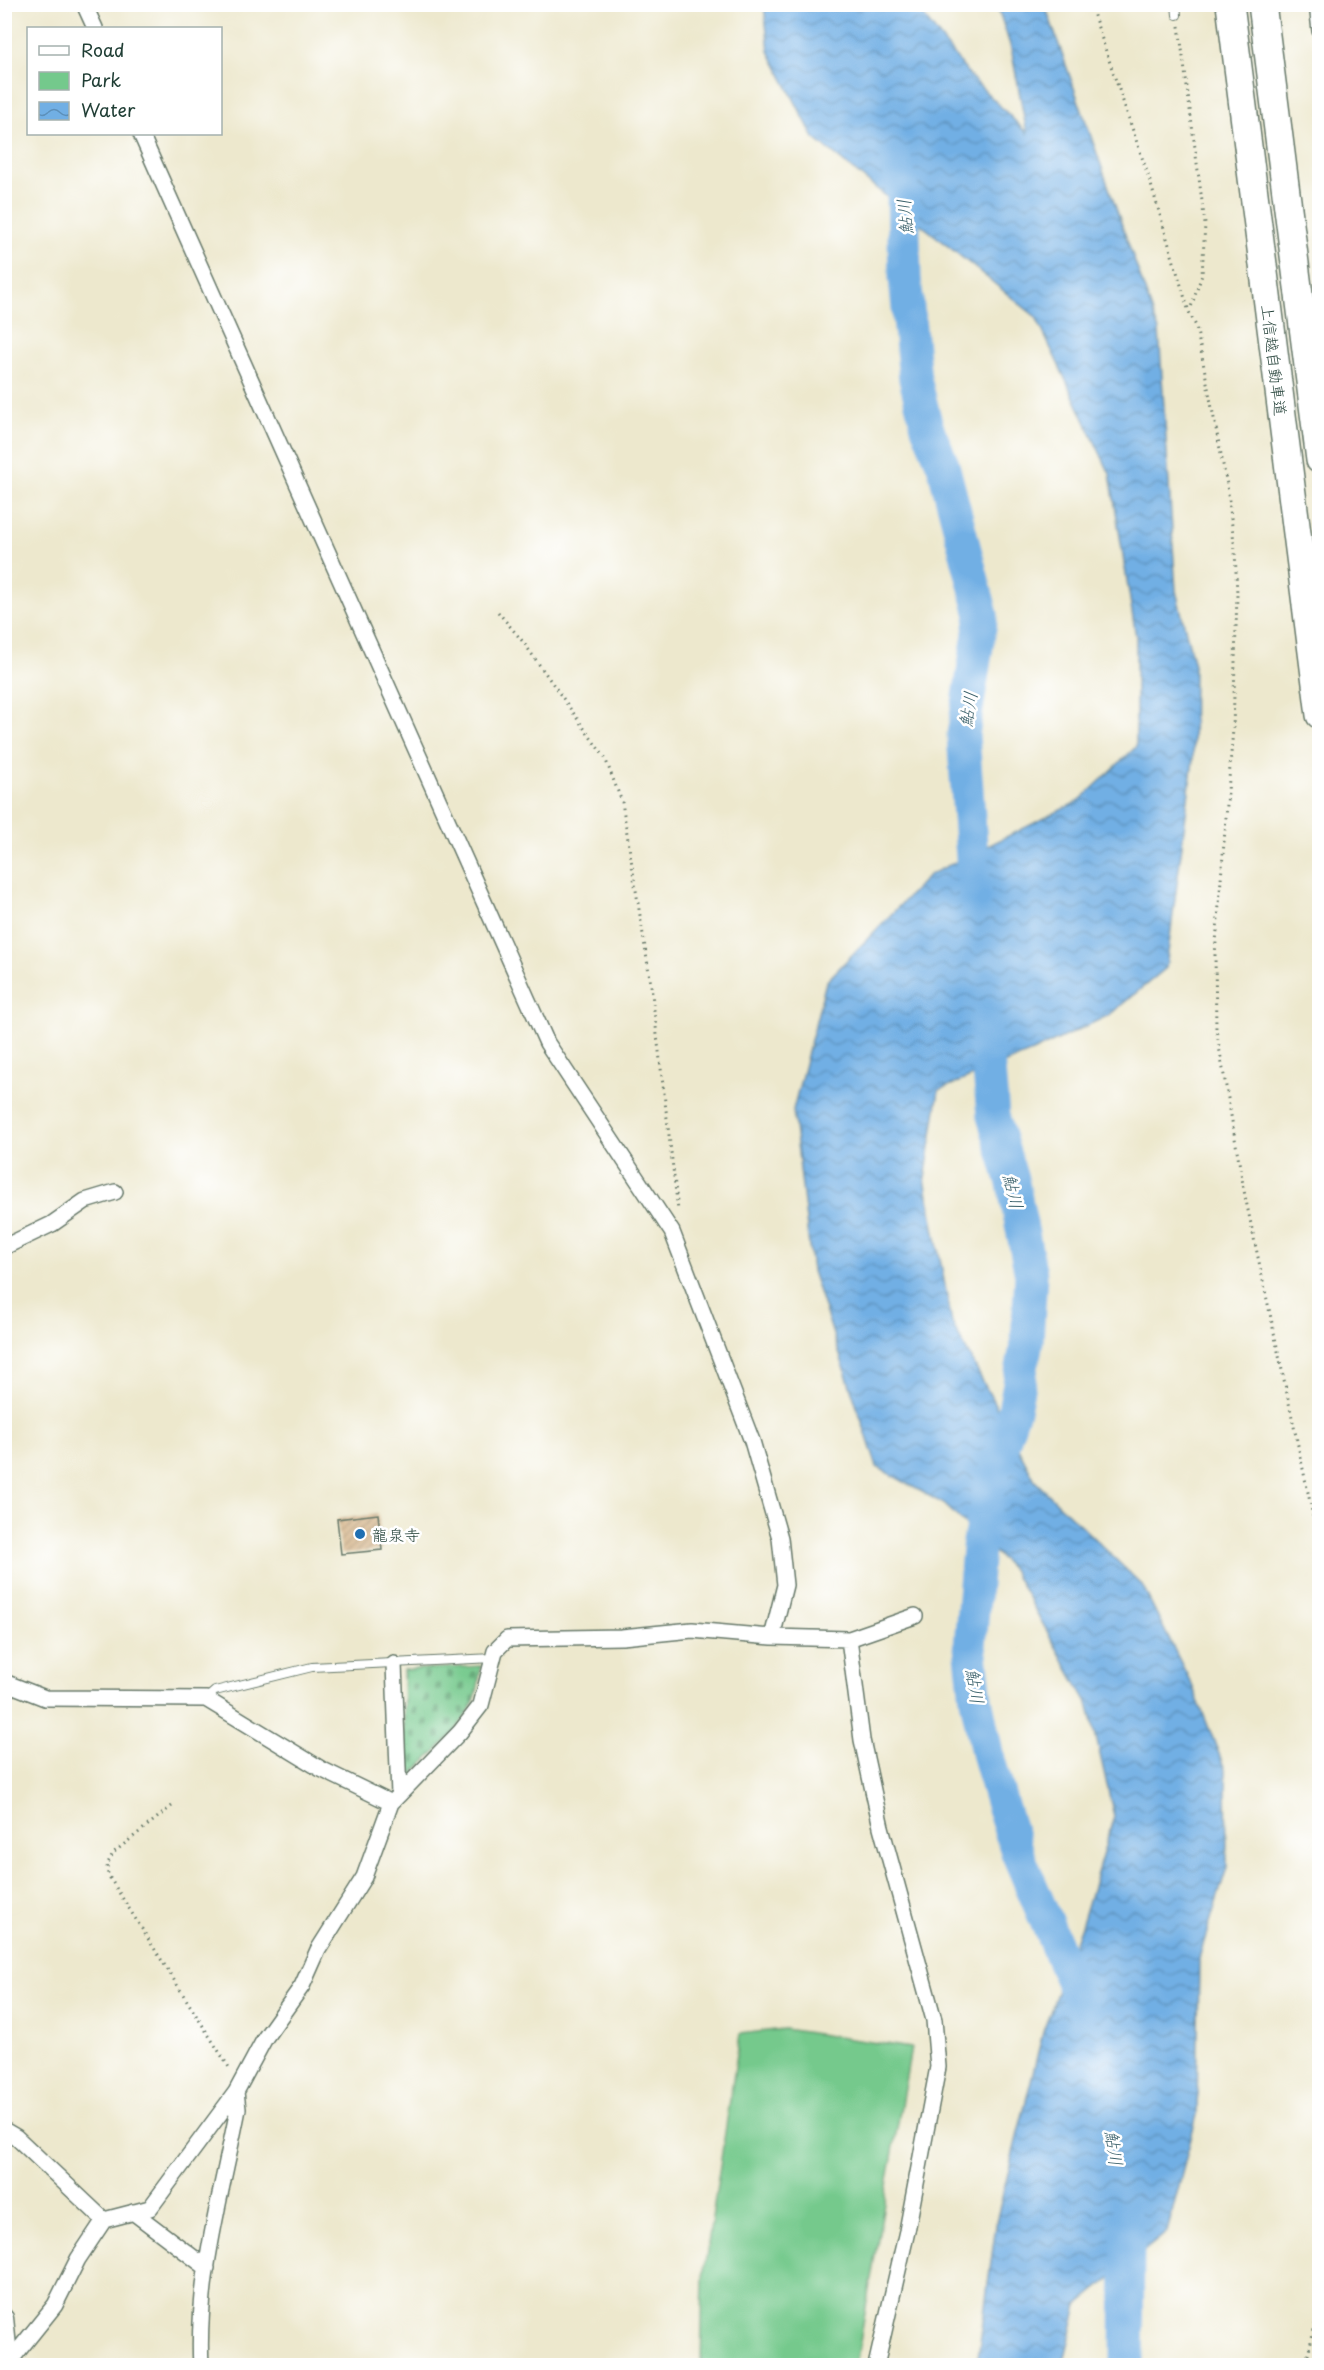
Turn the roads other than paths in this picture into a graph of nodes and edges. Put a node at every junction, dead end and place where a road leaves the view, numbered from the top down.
1 (84, 4) edge
2 (1176, 4) edge
3 (1230, 4) edge
4 (1262, 4) edge
5 (1317, 4) edge
6 (1177, 15) road end
7 (94, 27) edge
8 (1320, 31) edge
9 (141, 135) edge
10 (1320, 460) edge
11 (1320, 715) edge
12 (115, 1192) dead end
13 (4, 1247) edge
14 (915, 1616) dead end
15 (772, 1637) junction
16 (849, 1639) junction
17 (493, 1658) junction
18 (394, 1664) junction
19 (4, 1682) edge
20 (206, 1699) junction
21 (395, 1799) junction
22 (238, 2088) junction
23 (4, 2130) edge
24 (134, 2212) junction
25 (104, 2220) junction
26 (207, 2268) junction
27 (4, 2318) edge
28 (9, 2363) edge
29 (201, 2366) edge
30 (876, 2366) edge

1 - 7 street
2 - 6 lane
3 - 11 highway, 上信越自動車道
4 - 10 highway, 上信越自動車道
5 - 8 street
9 - 15 street
12 - 13 street
14 - 16 street
15 - 16 street
15 - 17 street
16 - 30 street
17 - 18 lane
17 - 21 street
18 - 20 lane
18 - 21 street
19 - 20 street
20 - 21 street
21 - 22 street
22 - 24 street
22 - 26 street
23 - 25 street
24 - 25 street
24 - 26 street
25 - 28 street
26 - 29 street
27 - 28 street

